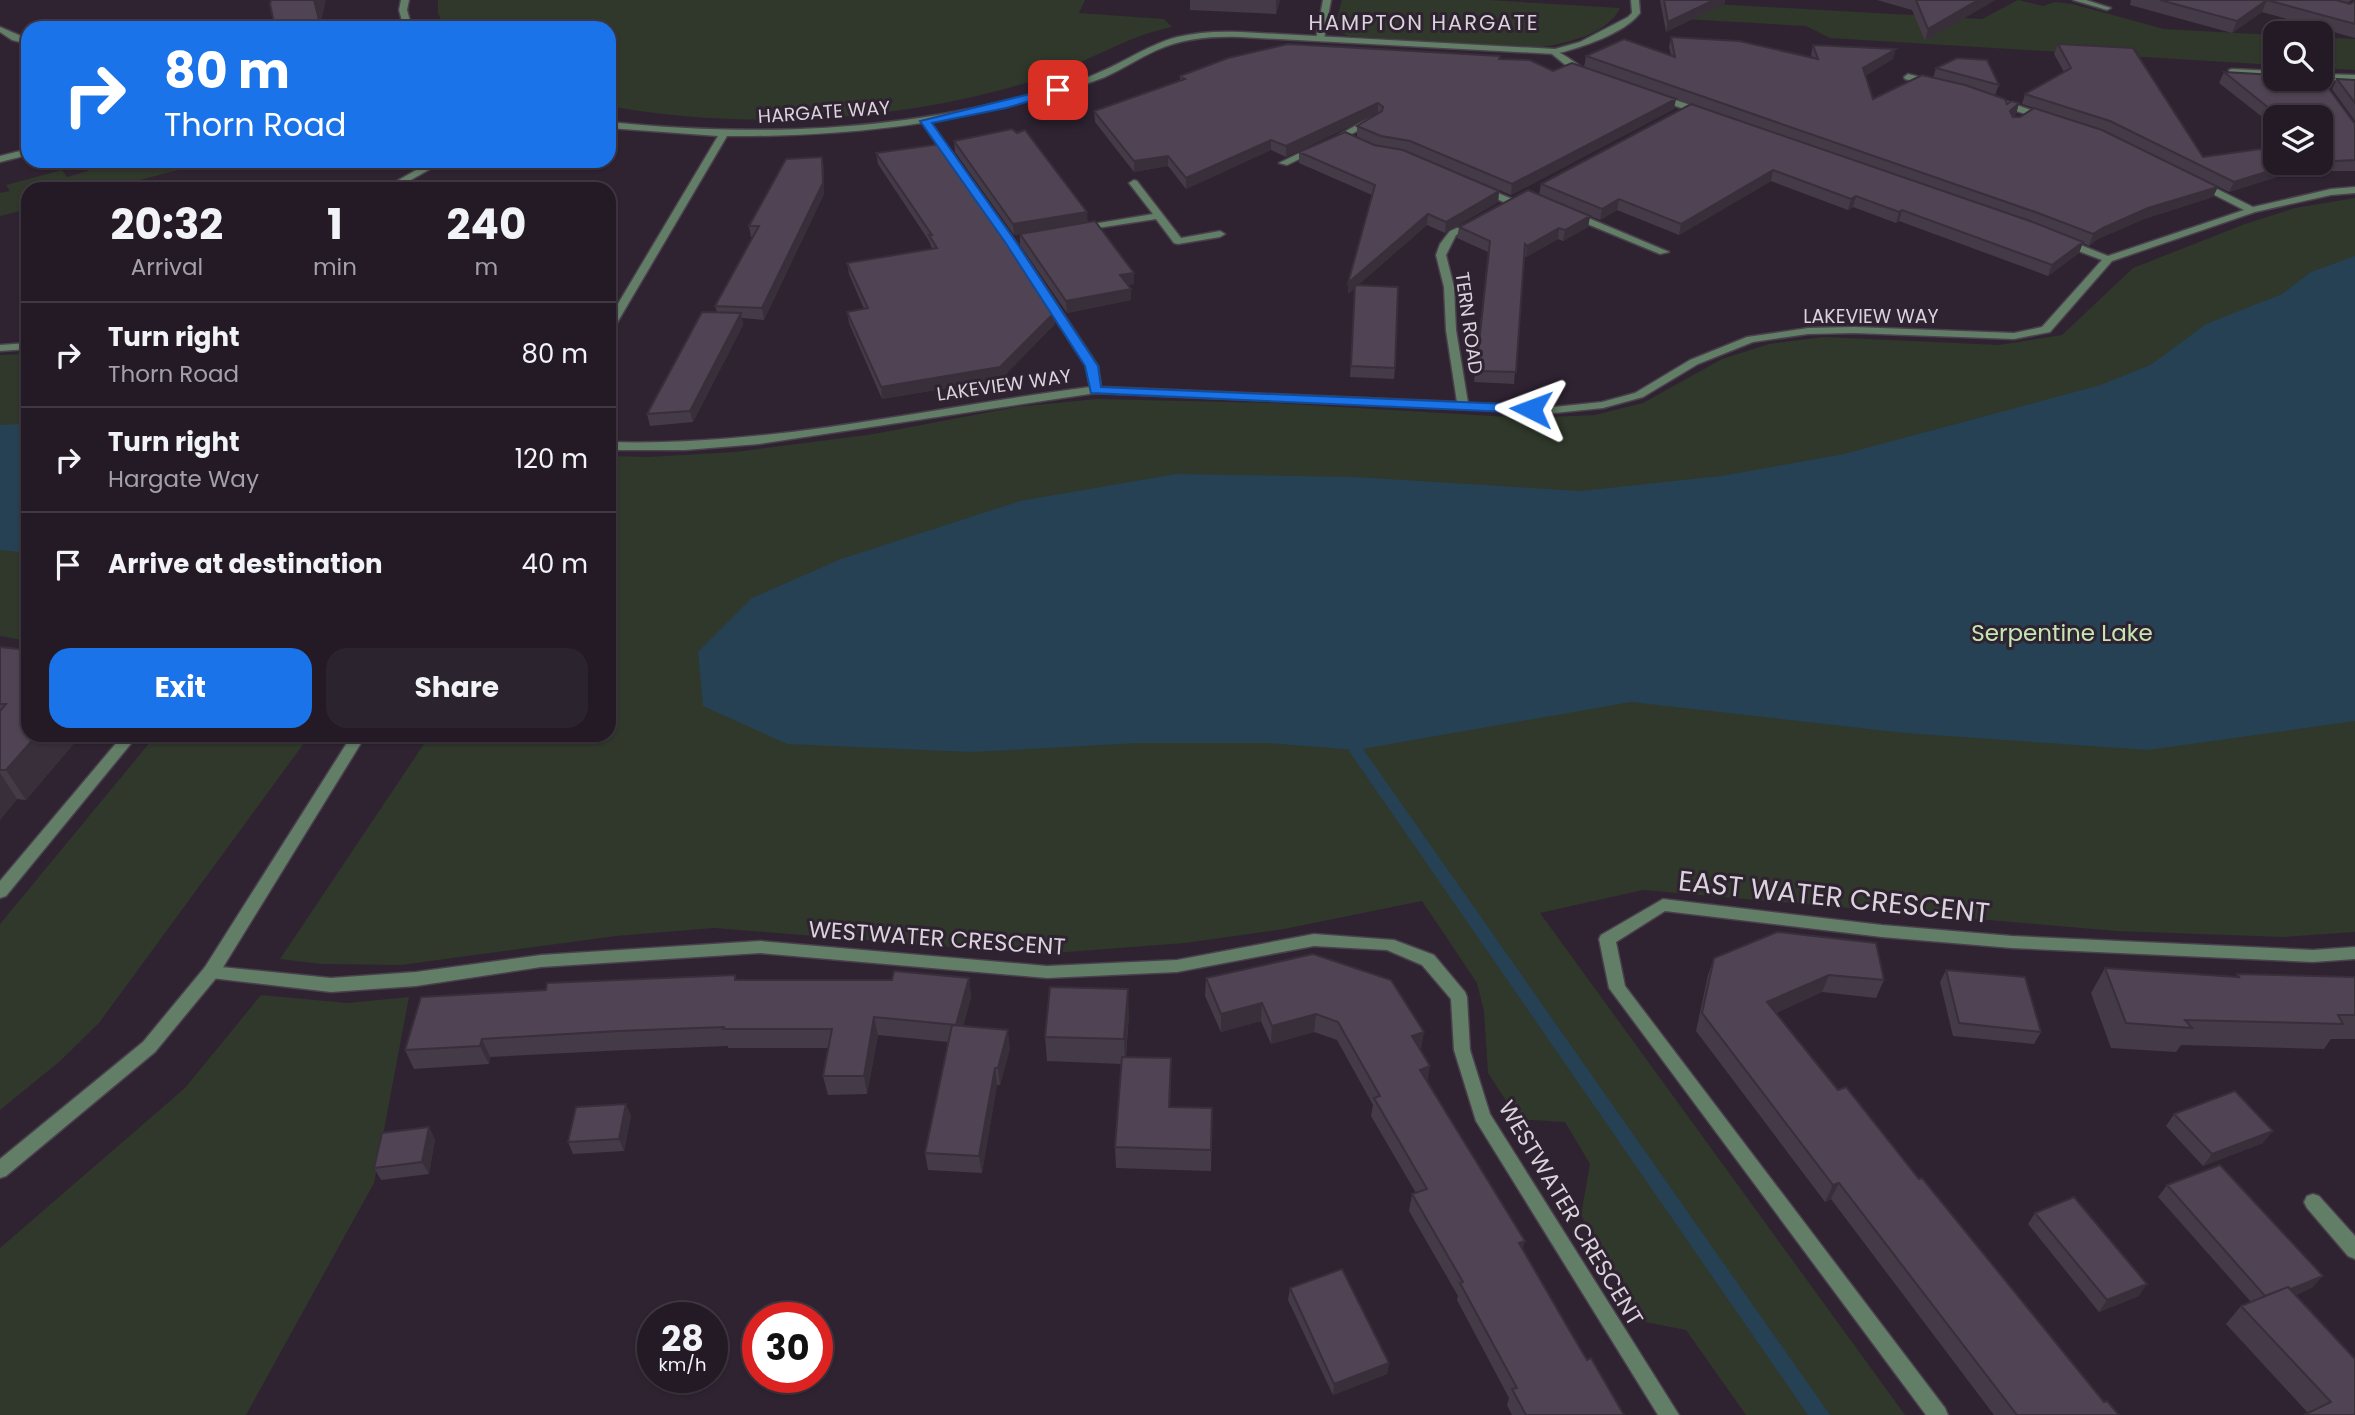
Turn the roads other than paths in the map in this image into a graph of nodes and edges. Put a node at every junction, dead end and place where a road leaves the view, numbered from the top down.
1 (405, 0) edge
2 (1327, 0) edge
3 (1635, 0) edge
4 (2077, 0) edge
5 (2107, 8) dead end
6 (406, 21) edge
7 (0, 29) edge
8 (21, 39) edge
9 (1320, 39) junction
10 (1555, 52) junction
11 (2232, 72) edge
12 (2263, 73) edge
13 (1908, 77) dead end
14 (2333, 78) edge
15 (2355, 78) edge
16 (1602, 79) edge
17 (1942, 85) edge
18 (1653, 96) edge
19 (1990, 99) edge
20 (1690, 108) junction
21 (1679, 114) edge
22 (1717, 117) edge
23 (1376, 118) edge
24 (2053, 120) edge
25 (925, 121) junction
26 (616, 126) edge
27 (724, 134) junction
28 (1344, 137) junction
29 (1355, 142) edge
30 (21, 154) edge
31 (0, 159) edge
32 (1284, 163) dead end
33 (426, 168) edge
34 (2189, 179) edge
35 (401, 182) edge
36 (1134, 183) dead end
37 (1478, 188) edge
38 (2355, 190) edge
39 (1528, 196) edge
40 (1514, 203) junction
41 (1502, 209) edge
42 (2252, 210) junction
43 (1565, 211) edge
44 (1490, 215) edge
45 (1158, 216) junction
46 (1064, 232) edge
47 (1220, 234) dead end
48 (2052, 237) edge
49 (1024, 239) edge
50 (1010, 242) junction
51 (1664, 252) dead end
52 (2108, 259) junction
53 (616, 316) edge
54 (21, 346) edge
55 (0, 348) edge
56 (1096, 390) junction
57 (1463, 405) junction
58 (616, 446) edge
59 (125, 742) edge
60 (355, 742) edge
61 (0, 892) edge
62 (2355, 953) edge
63 (211, 972) junction
64 (0, 1170) edge
65 (2313, 1202) dead end
66 (2355, 1250) edge
67 (1669, 1415) edge
68 (1938, 1415) edge

1 - 6 street
2 - 9 street
3 - 10 street, HARGATE WAY
4 - 5 street
7 - 8 street
9 - 10 street, HARGATE WAY
9 - 25 street, HARGATE WAY
10 - 16 street
11 - 12 street
13 - 17 street
14 - 15 street
18 - 20 street
19 - 24 street
20 - 21 street
20 - 22 street
23 - 28 street
25 - 27 street, HARGATE WAY
25 - 50 street
26 - 27 street, HARGATE WAY
27 - 53 street
28 - 29 street
28 - 32 street
30 - 31 street
33 - 35 street
34 - 42 street
36 - 45 street
37 - 40 street
38 - 42 street
39 - 40 street
40 - 41 street
42 - 52 street
43 - 51 street
44 - 57 street, TERN ROAD
45 - 46 street
45 - 47 street
48 - 52 street
49 - 50 street
50 - 56 street
52 - 57 street, LAKEVIEW WAY
54 - 55 street
56 - 57 street, LAKEVIEW WAY
56 - 58 street, LAKEVIEW WAY
59 - 61 street
60 - 63 street
62 - 68 street, EAST WATER CRESCENT
63 - 64 street
63 - 67 street, WESTWATER CRESCENT
65 - 66 street

